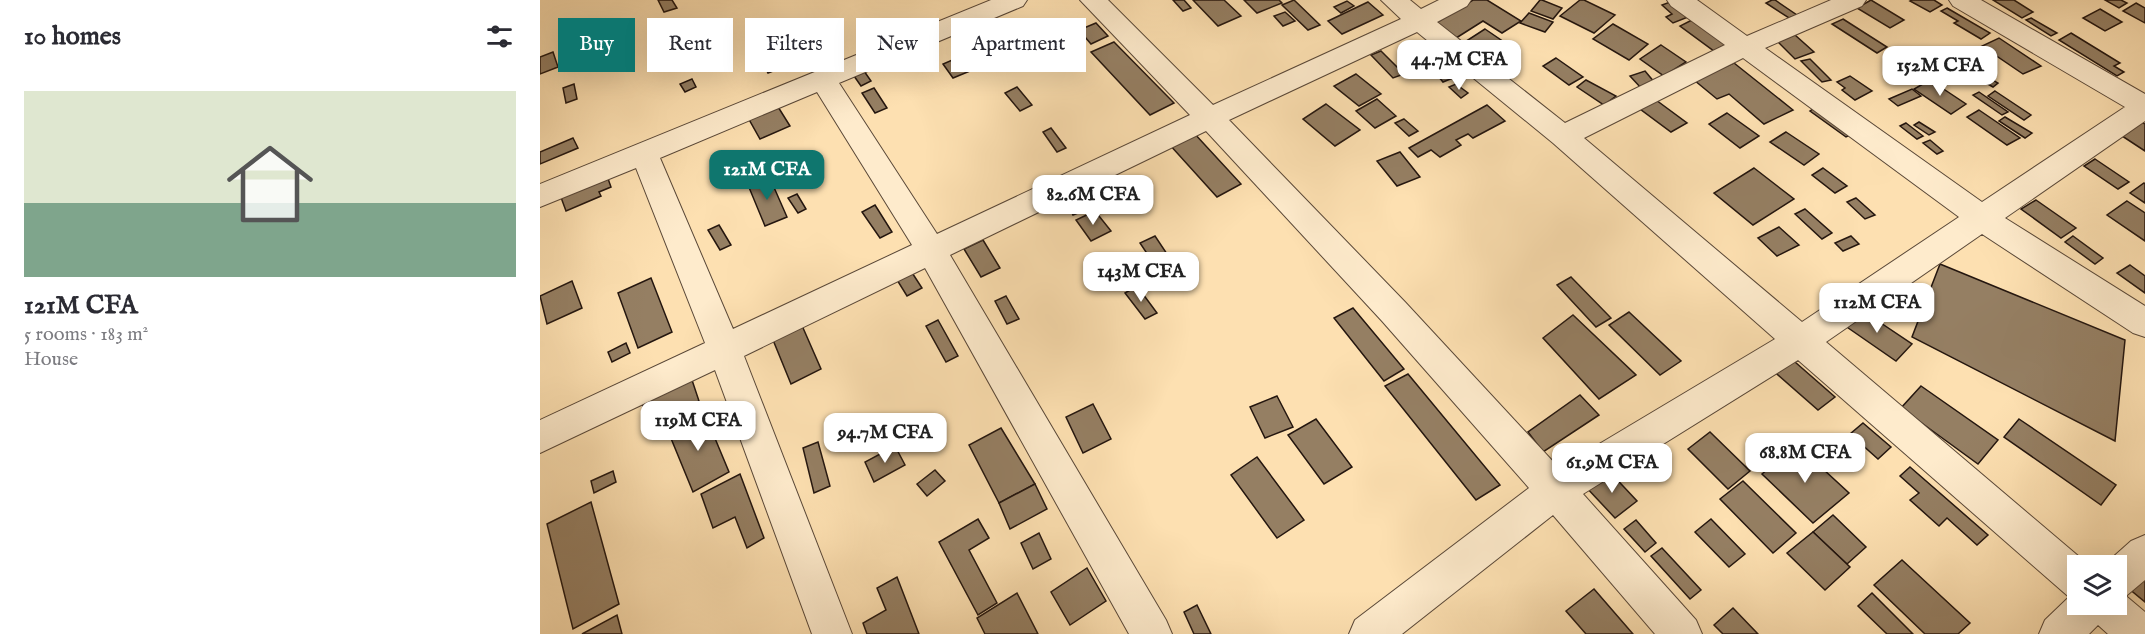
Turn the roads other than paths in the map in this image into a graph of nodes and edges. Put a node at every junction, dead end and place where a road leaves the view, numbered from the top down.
1 (1014, 0) edge
2 (1093, 0) edge
3 (1394, 0) edge
4 (1458, 0) edge
5 (1680, 0) edge
6 (1853, 0) edge
7 (1962, 0) edge
8 (1419, 21) junction
9 (1744, 47) junction
10 (823, 79) junction
11 (2145, 106) edge
12 (1211, 117) junction
13 (1563, 136) junction
14 (644, 153) junction
15 (540, 196) edge
16 (1982, 218) junction
17 (931, 250) junction
18 (2145, 323) edge
19 (1801, 341) junction
20 (724, 349) junction
21 (540, 437) edge
22 (1556, 490) junction
23 (2145, 554) edge
24 (2127, 570) edge
25 (2067, 571) edge
26 (2079, 615) edge
27 (2117, 615) edge
28 (832, 634) edge
29 (1152, 634) edge
30 (1369, 634) edge
31 (1682, 634) edge
32 (2059, 634) edge
33 (2139, 634) edge

1 - 10 street
2 - 12 street
3 - 8 street
4 - 8 street
5 - 9 street
6 - 9 street
7 - 11 street
8 - 12 street
8 - 13 street
9 - 13 street
9 - 16 street
10 - 14 street
10 - 17 street
11 - 16 street
12 - 17 street
12 - 22 street
13 - 19 street
14 - 15 street
14 - 20 street
16 - 18 street
16 - 19 street
17 - 20 street
17 - 29 street
19 - 22 street
19 - 25 street
20 - 21 street
20 - 28 street
22 - 30 street
22 - 31 street
23 - 24 street
26 - 32 street
27 - 33 street

